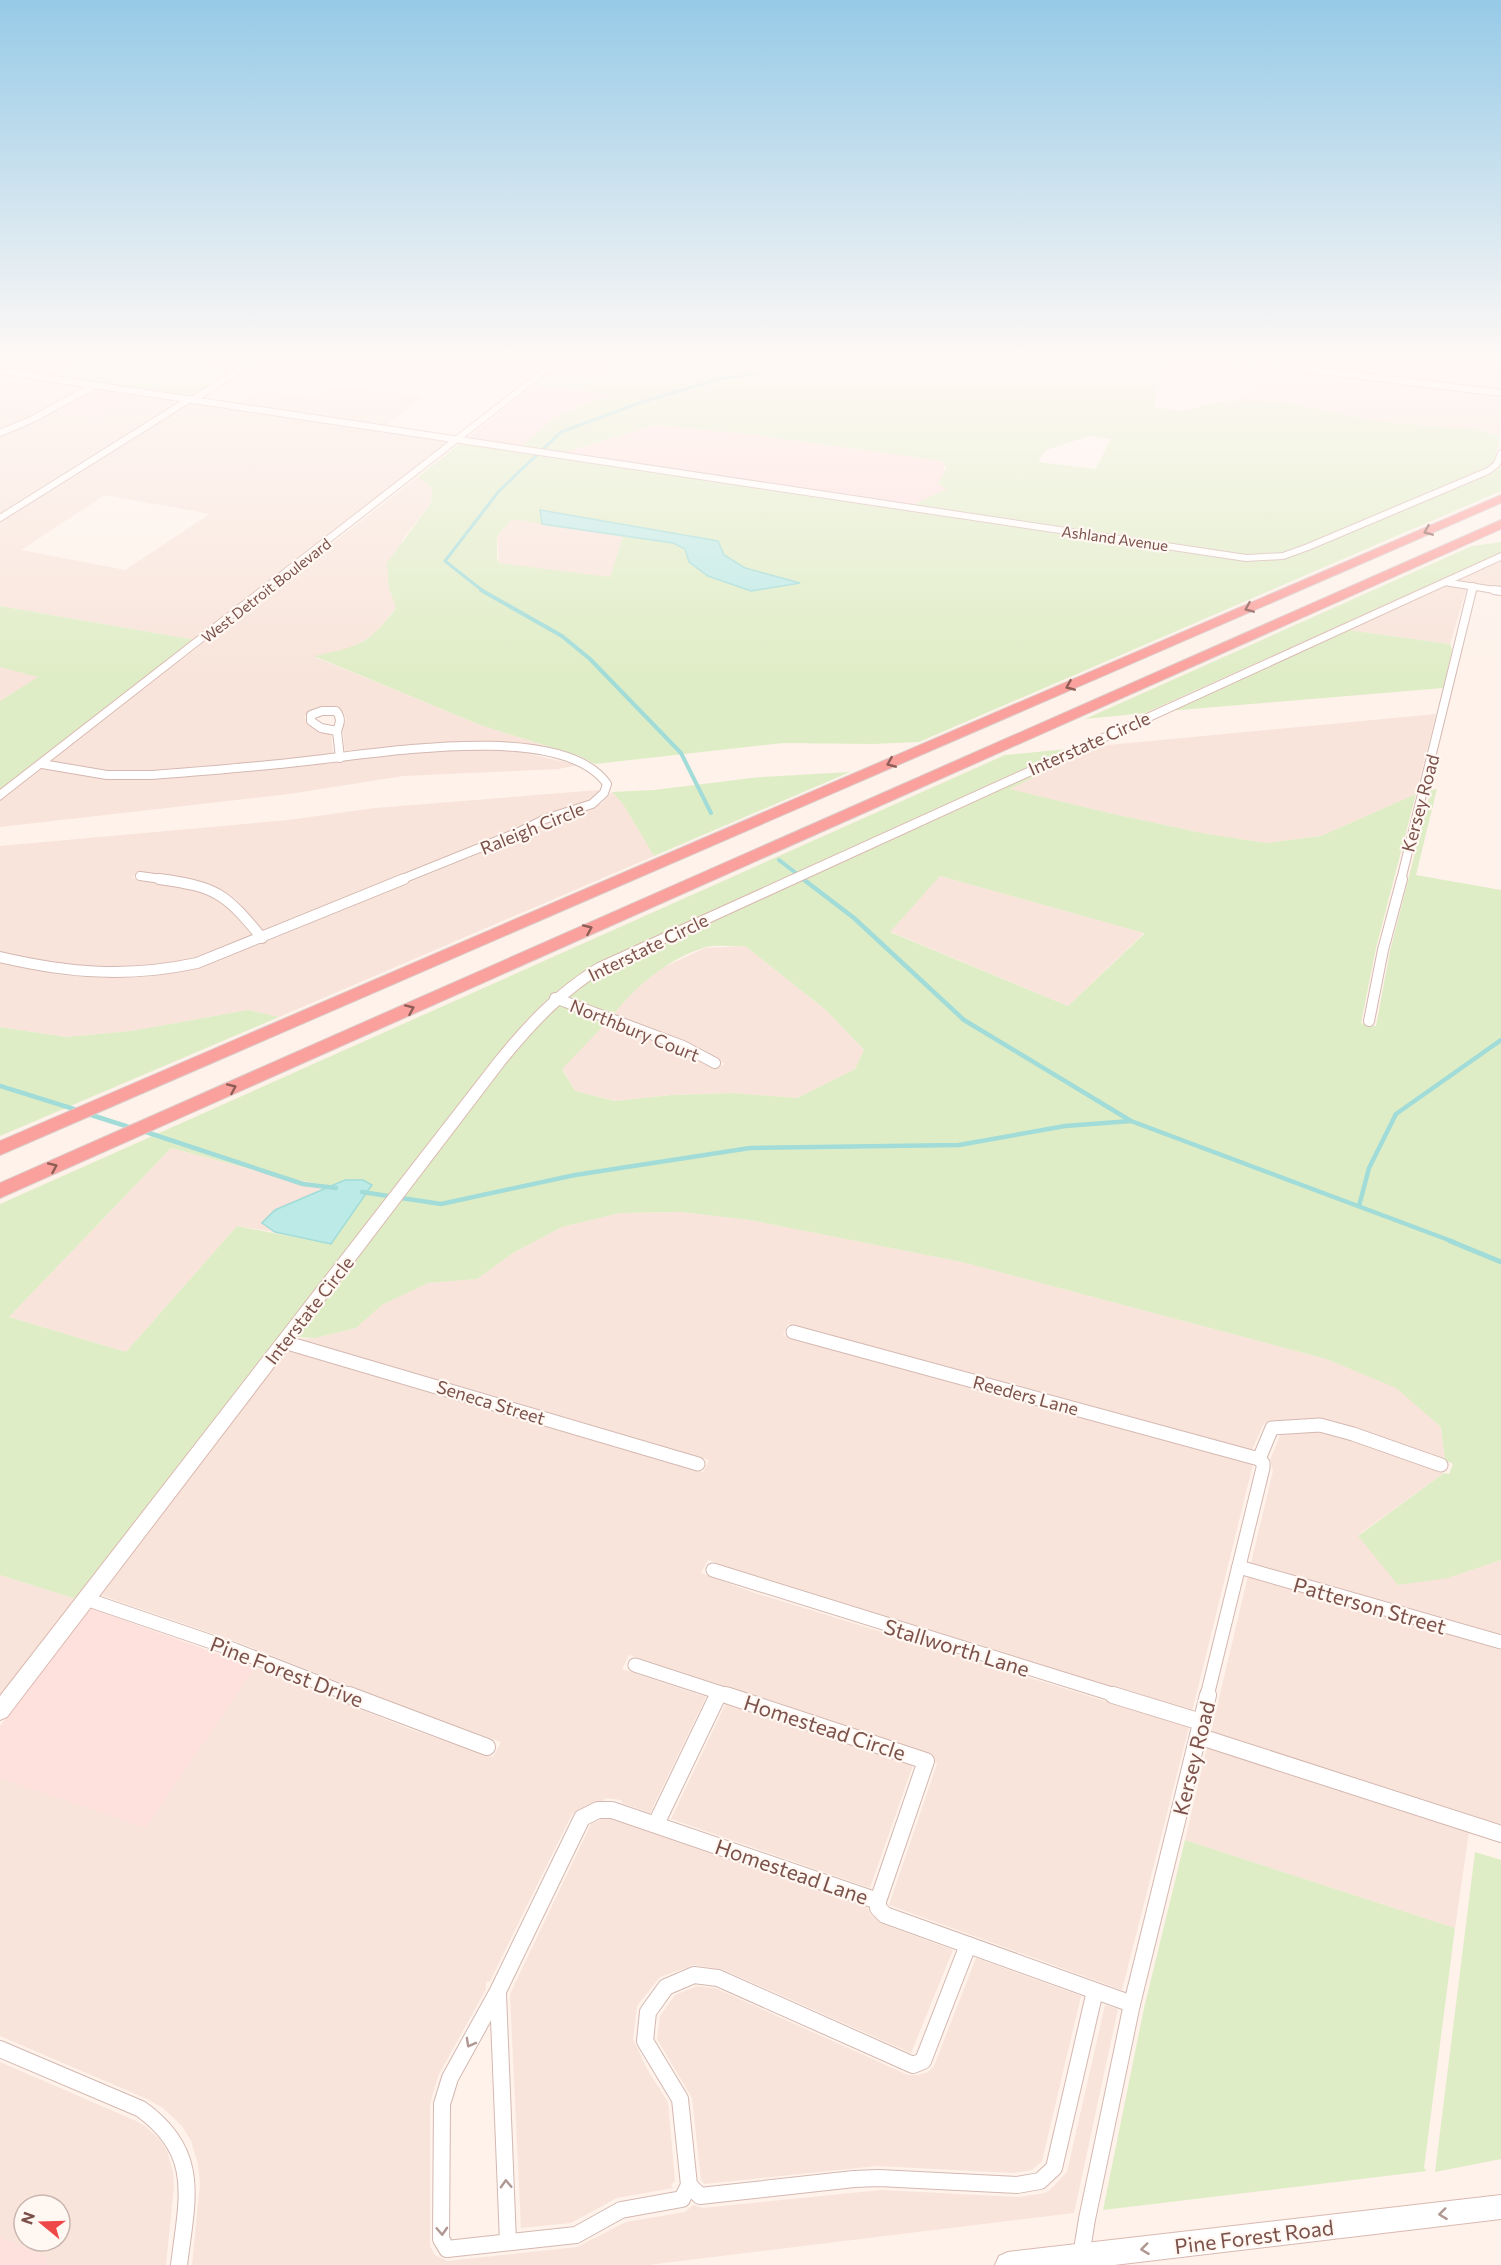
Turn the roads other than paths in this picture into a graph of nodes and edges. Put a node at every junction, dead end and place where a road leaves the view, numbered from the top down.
1 (85, 466) edge
2 (427, 466) edge
3 (636, 466) edge
4 (1495, 466) edge
5 (1501, 499) edge
6 (0, 518) edge
7 (1501, 524) edge
8 (1501, 556) edge
9 (1444, 582) junction
10 (1473, 586) junction
11 (1501, 591) edge
12 (337, 731) dead end
13 (340, 758) junction
14 (42, 764) junction
15 (0, 796) edge
16 (140, 876) dead end
17 (262, 938) junction
18 (0, 957) edge
19 (555, 998) junction
20 (1369, 1021) dead end
21 (715, 1063) dead end
22 (0, 1149) edge
23 (0, 1191) edge
24 (794, 1332) dead end
25 (284, 1342) junction
26 (1259, 1459) junction
27 (698, 1464) dead end
28 (1442, 1466) dead end
29 (1239, 1567) junction
30 (713, 1570) dead end
31 (86, 1599) junction
32 (1501, 1642) edge
33 (635, 1665) dead end
34 (719, 1693) junction
35 (0, 1711) edge
36 (1200, 1729) junction
37 (487, 1746) dead end
38 (656, 1824) junction
39 (1501, 1834) edge
40 (878, 1900) junction
41 (968, 1946) junction
42 (498, 1991) junction
43 (1095, 1991) junction
44 (1132, 2004) junction
45 (0, 2049) edge
46 (688, 2185) junction
47 (1501, 2207) edge
48 (508, 2242) junction
49 (1082, 2261) edge
50 (179, 2265) edge
51 (1008, 2265) edge

1 - 6 street
2 - 14 street, West Detroit Boulevard
3 - 4 street, Ashland Avenue
5 -> 22 highway
23 -> 7 highway
8 - 9 street, Interstate Circle
9 - 10 street
9 - 19 street, Interstate Circle
10 - 11 street
10 - 20 street, Kersey Road
12 - 13 street
13 - 14 street, Raleigh Circle
13 - 17 street, Raleigh Circle
14 - 15 street, West Detroit Boulevard
16 - 17 street
17 - 18 street, Raleigh Circle
19 - 21 street, Northbury Court
19 - 25 street, Interstate Circle
24 - 26 street, Reeders Lane
25 - 27 street, Seneca Street
25 - 31 street, Interstate Circle
26 - 28 street, Kersey Road
26 - 29 street, Kersey Road
29 - 32 street, Patterson Street
29 - 36 street, Kersey Road
30 - 36 street, Stallworth Lane
31 - 35 street, Interstate Circle
31 - 37 street, Pine Forest Drive
33 - 34 street, Homestead Circle
34 - 38 street, Homestead Circle
34 - 40 street, Homestead Circle
36 - 39 street, Stallworth Lane
36 - 44 street, Kersey Road
38 - 40 street, Homestead Lane
38 - 42 street, Homestead Lane
40 - 41 street, Homestead Lane
41 - 43 street, Homestead Lane
41 - 46 street
48 -> 42 street
42 -> 48 street
43 - 44 street, Homestead Lane
43 - 46 street
44 - 49 street, Kersey Road
45 - 50 street
46 - 48 street
47 -> 49 street, Pine Forest Road
49 - 51 street, Pine Forest Road

